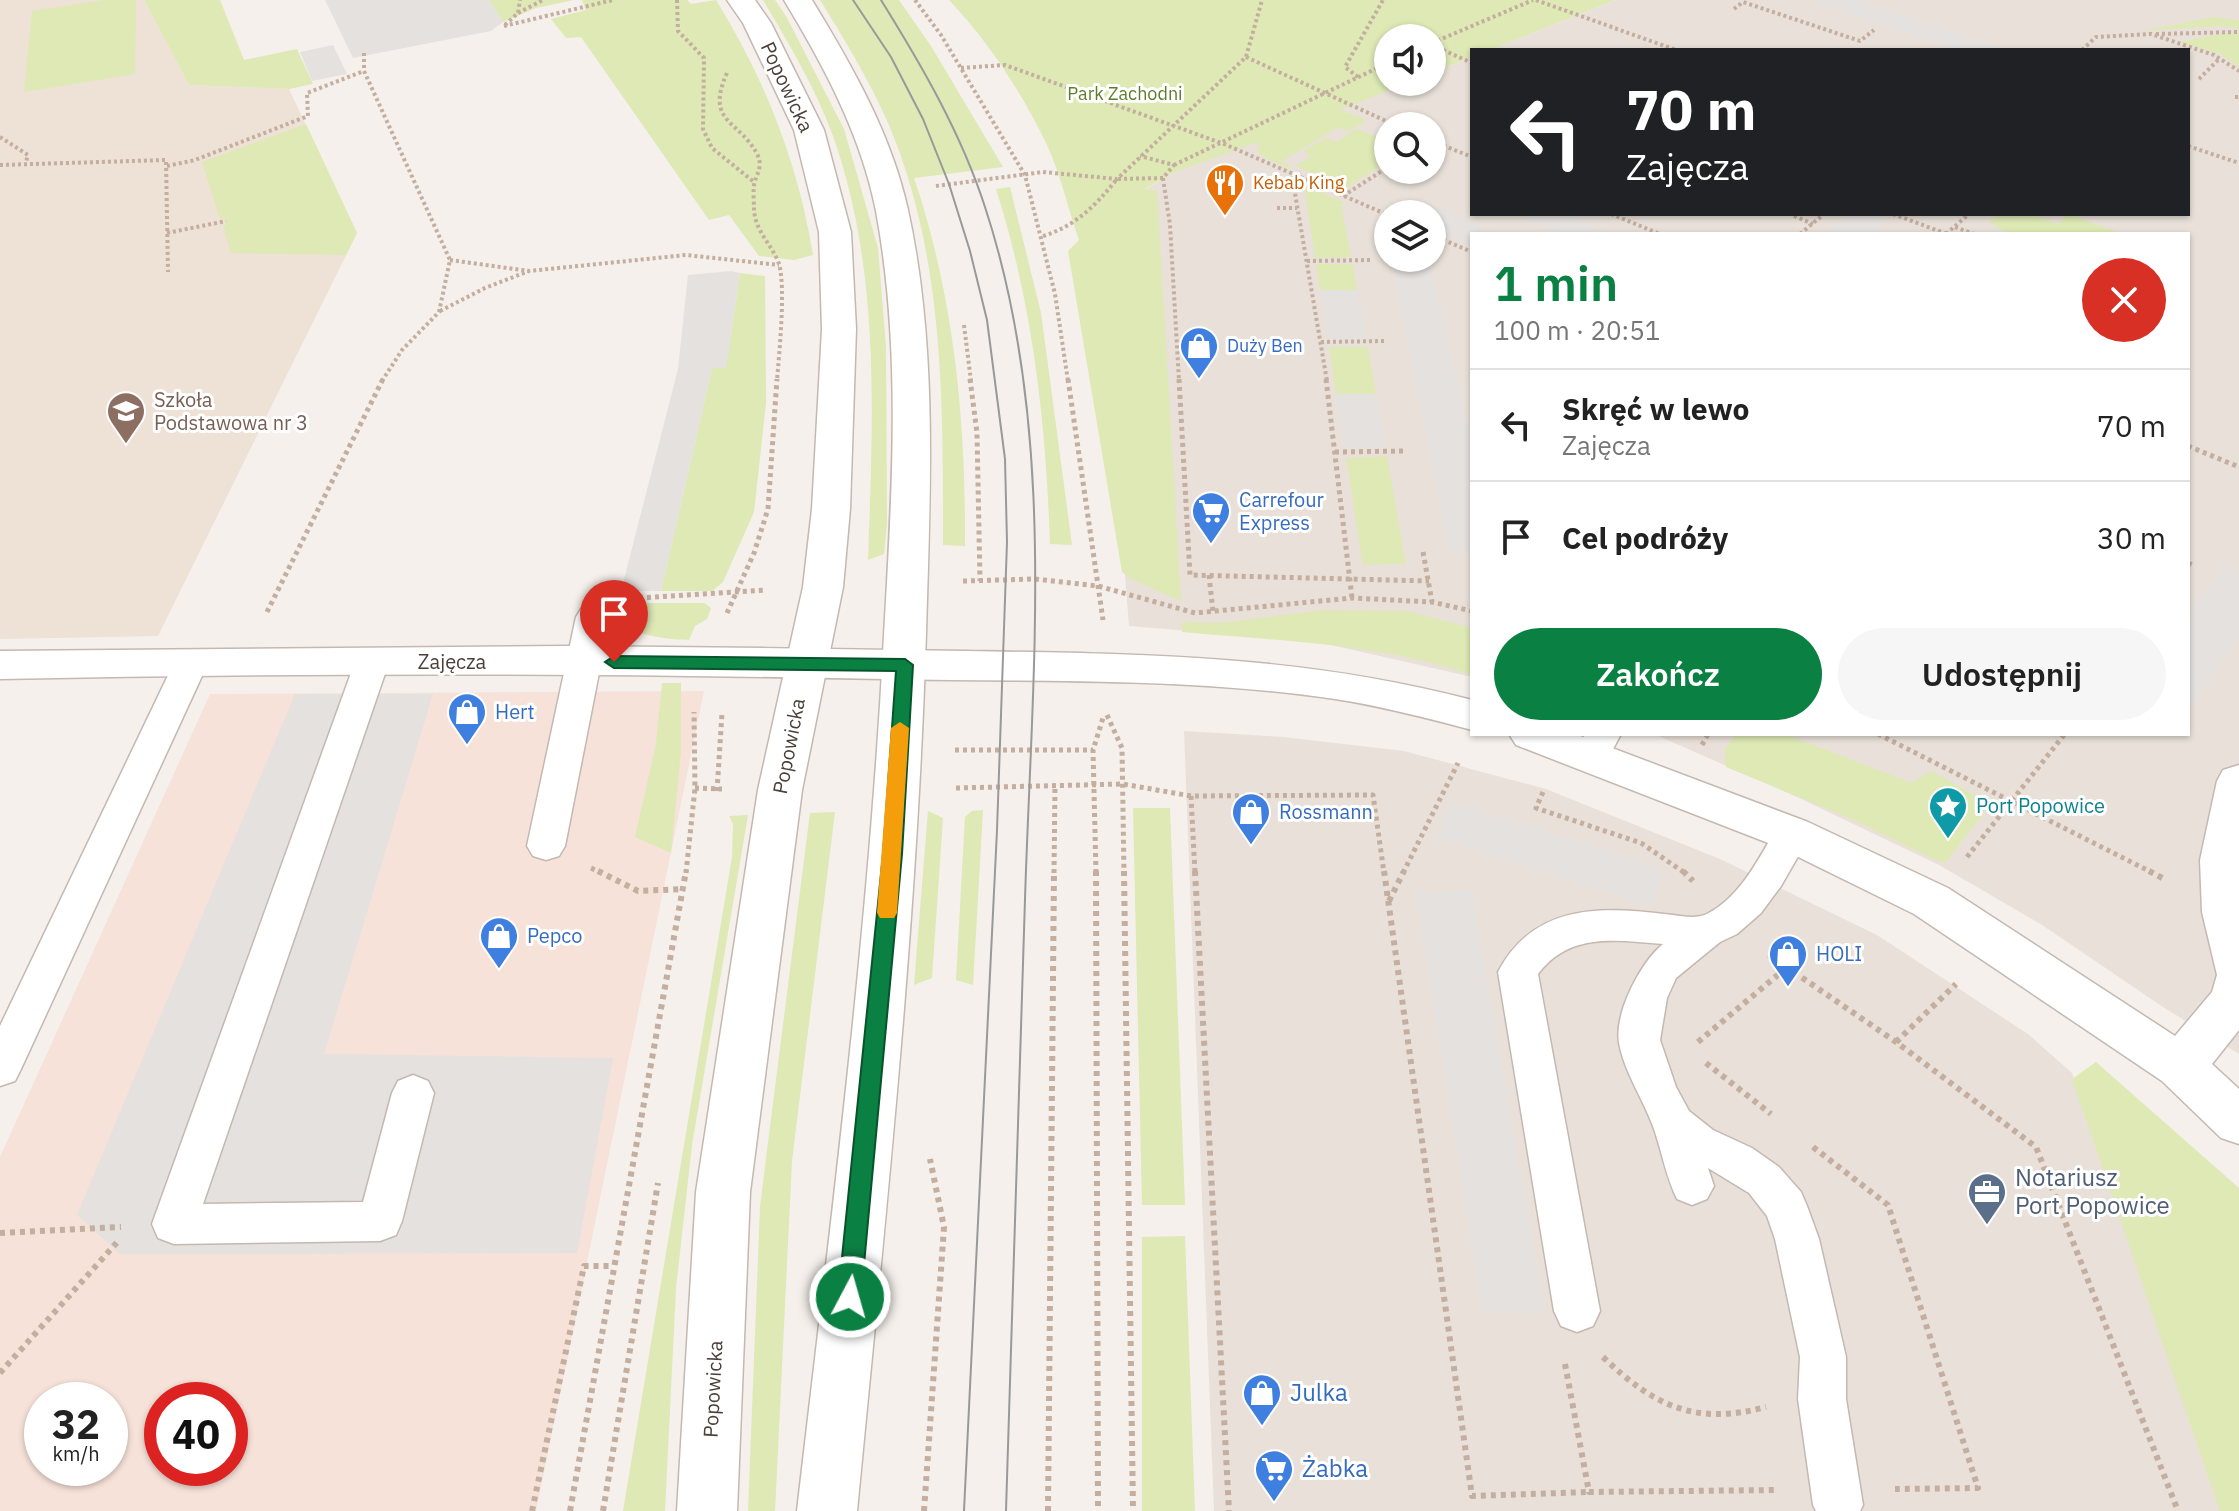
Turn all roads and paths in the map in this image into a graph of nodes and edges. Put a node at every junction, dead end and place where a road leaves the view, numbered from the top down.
1 (520, 0) edge
2 (543, 0) edge
3 (613, 0) edge
4 (677, 0) edge
5 (741, 0) edge
6 (798, 0) edge
7 (915, 0) edge
8 (1262, 0) edge
9 (1383, 0) edge
10 (1534, 0) edge
11 (1745, 1) edge
12 (1734, 9) dead end
13 (518, 13) junction
14 (1874, 30) dead end
15 (2239, 32) edge
16 (2151, 34) junction
17 (1446, 38) edge
18 (1670, 48) edge
19 (2084, 48) edge
20 (1446, 51) edge
21 (364, 53) dead end
22 (1246, 57) junction
23 (2220, 58) junction
24 (1470, 62) edge
25 (961, 68) junction
26 (728, 69) dead end
27 (2238, 69) edge
28 (1374, 70) edge
29 (364, 71) junction
30 (1358, 77) junction
31 (2199, 79) dead end
32 (1323, 94) junction
33 (1374, 116) edge
34 (1175, 126) junction
35 (0, 137) edge
36 (1224, 144) junction
37 (1446, 147) edge
38 (2190, 147) edge
39 (1139, 156) junction
40 (1470, 156) edge
41 (26, 162) junction
42 (2239, 163) edge
43 (0, 165) edge
44 (1174, 165) junction
45 (167, 166) junction
46 (1025, 175) junction
47 (1292, 175) junction
48 (1374, 176) edge
49 (1163, 178) junction
50 (1117, 179) junction
51 (754, 182) junction
52 (936, 195) dead end
53 (1342, 197) junction
54 (1277, 208) dead end
55 (1297, 208) junction
56 (1374, 210) edge
57 (1616, 216) edge
58 (1795, 216) edge
59 (1822, 216) edge
60 (1898, 216) edge
61 (1967, 216) edge
62 (226, 221) dead end
63 (1813, 224) junction
64 (1170, 225) junction
65 (1177, 225) dead end
66 (1955, 227) junction
67 (1655, 232) edge
68 (1803, 232) edge
69 (1941, 232) edge
70 (1949, 232) edge
71 (1969, 232) edge
72 (167, 233) junction
73 (1043, 236) junction
74 (1446, 241) edge
75 (1470, 251) edge
76 (450, 260) junction
77 (1370, 260) dead end
78 (1307, 261) junction
79 (779, 265) junction
80 (529, 271) junction
81 (168, 272) dead end
82 (439, 312) junction
83 (963, 317) dead end
84 (1384, 341) dead end
85 (1321, 342) junction
86 (2190, 447) edge
87 (1405, 451) dead end
88 (1335, 452) junction
89 (2239, 467) edge
90 (1423, 552) dead end
91 (1209, 575) junction
92 (1350, 579) junction
93 (1429, 581) junction
94 (1098, 586) junction
95 (768, 590) dead end
96 (736, 591) junction
97 (1352, 598) junction
98 (627, 599) dead end
99 (1432, 602) junction
100 (1470, 611) edge
101 (1213, 612) junction
102 (593, 617) dead end
103 (372, 662) junction
104 (583, 662) junction
105 (805, 662) junction
106 (191, 663) junction
107 (242, 663) junction
108 (0, 665) edge
109 (905, 665) junction
110 (1107, 668) junction
111 (695, 706) dead end
112 (1468, 734) edge
113 (1542, 736) edge
114 (1882, 736) edge
115 (2063, 736) edge
116 (1597, 746) edge
117 (2239, 781) edge
118 (1123, 784) junction
119 (1055, 785) dead end
120 (1545, 787) dead end
121 (953, 788) dead end
122 (1191, 796) junction
123 (2012, 801) junction
124 (952, 803) dead end
125 (1792, 834) junction
126 (546, 846) dead end
127 (684, 889) junction
128 (638, 891) dead end
129 (1388, 902) junction
130 (2226, 912) junction
131 (1717, 926) junction
132 (2239, 970) edge
133 (1960, 980) dead end
134 (2239, 981) edge
135 (1896, 1042) junction
136 (2180, 1066) junction
137 (0, 1069) edge
138 (413, 1093) dead end
139 (2239, 1122) edge
140 (1674, 1124) junction
141 (928, 1152) dead end
142 (1692, 1186) dead end
143 (0, 1233) edge
144 (612, 1266) junction
145 (1577, 1311) joint
146 (1823, 1357) junction
147 (0, 1373) edge
148 (1589, 1492) dead end
149 (1838, 1505) dead end
150 (532, 1511) edge
151 (570, 1511) edge
152 (707, 1511) edge
153 (827, 1511) edge
154 (924, 1511) edge
155 (1048, 1511) edge
156 (1098, 1511) edge
157 (1133, 1511) edge
158 (1229, 1511) edge
159 (2178, 1511) edge

1 - 13 path
2 - 13 path
3 - 13 path
4 - 51 path
5 - 105 street, Popowicka
6 - 109 street
7 - 25 path
8 - 22 path
9 - 30 path
10 - 17 path
10 - 18 path
11 - 12 path
11 - 14 path
15 - 16 path
16 - 19 path
16 - 23 path
20 - 24 path
21 - 29 path
22 - 32 path
22 - 34 path
23 - 27 path
23 - 31 path
25 - 34 path
25 - 46 path
26 - 51 path
28 - 30 path
29 - 45 path
29 - 76 path
30 - 32 path
32 - 33 path
32 - 36 path
34 - 36 path
34 - 39 path
35 - 41 path
36 - 44 path
36 - 47 path
37 - 40 path
38 - 42 path
39 - 44 path
39 - 50 path
41 - 43 path
41 - 45 path
44 - 49 path
45 - 72 path
46 - 50 path
46 - 52 path
46 - 73 path
47 - 53 path
47 - 55 path
48 - 53 path
49 - 50 path
49 - 64 path
50 - 73 path
51 - 79 path
53 - 56 path
54 - 55 path
55 - 78 path
57 - 67 path
58 - 63 path
59 - 63 path
60 - 69 path
61 - 66 path
62 - 72 path
63 - 68 path
64 - 65 path
64 - 91 path
66 - 70 path
66 - 71 path
72 - 81 path
73 - 94 path
74 - 75 path
76 - 80 path
76 - 82 path
77 - 78 path
78 - 85 path
79 - 80 path
79 - 96 path
80 - 82 path
82 - 107 path
83 - 94 path
84 - 85 path
85 - 88 path
86 - 89 path
87 - 88 path
88 - 92 path
90 - 93 path
91 - 92 path
91 - 101 path
92 - 93 path
92 - 97 path
93 - 99 path
94 - 101 path
94 - 110 path
95 - 96 path
96 - 98 path
97 - 99 path
97 - 101 path
99 - 100 path
102 - 104 lane
103 - 104 street, Zajęcza
103 - 107 street, Zajęcza
103 - 138 lane
104 - 105 street, Zajęcza
104 - 126 lane
105 - 109 street, Zajęcza
105 - 152 street, Popowicka
106 - 107 street, Zajęcza
106 - 108 street, Zajęcza
106 - 137 lane
109 - 110 street, Zajęcza
109 - 153 street
110 - 112 street, Zajęcza
111 - 127 path
112 - 129 path
113 - 116 street
114 - 123 path
115 - 123 path
116 - 125 street
117 - 130 street
118 - 122 path
118 - 156 path
118 - 157 path
119 - 155 path
120 - 131 path
121 - 124 path
122 - 129 path
122 - 158 path
123 - 130 path
125 - 131 lane
125 - 136 street
127 - 128 path
127 - 144 path
129 - 148 path
130 - 132 street
131 - 135 path
131 - 140 lane
131 - 145 lane
133 - 135 path
134 - 136 street
135 - 159 path
136 - 139 street
140 - 142 lane
140 - 146 lane
141 - 154 path
143 - 147 path
144 - 150 path
144 - 151 path
145 - 146 path
146 - 149 lane

